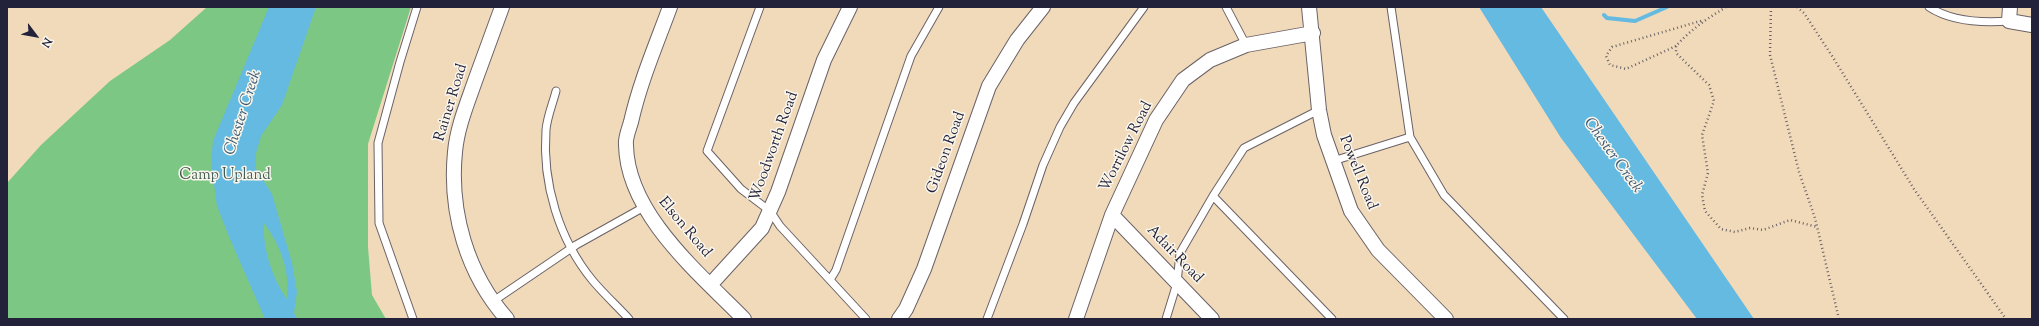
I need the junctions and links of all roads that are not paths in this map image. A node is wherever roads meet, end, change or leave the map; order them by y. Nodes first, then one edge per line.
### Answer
1 (417, 7) edge
2 (502, 7) edge
3 (670, 7) edge
4 (760, 7) edge
5 (850, 7) edge
6 (939, 7) edge
7 (1043, 7) edge
8 (1144, 7) edge
9 (1226, 7) edge
10 (1309, 7) edge
11 (1391, 7) edge
12 (1929, 7) edge
13 (2010, 7) edge
14 (2009, 21) junction
15 (2032, 24) edge
16 (1313, 33) junction
17 (1246, 45) junction
18 (556, 91) dead end
19 (1319, 110) junction
20 (1410, 136) junction
21 (1333, 161) junction
22 (1213, 196) junction
23 (644, 208) junction
24 (770, 211) junction
25 (1112, 215) junction
26 (571, 248) junction
27 (830, 280) junction
28 (1177, 283) junction
29 (710, 285) junction
30 (492, 302) junction
31 (413, 319) edge
32 (507, 319) edge
33 (629, 319) edge
34 (744, 319) edge
35 (866, 319) edge
36 (899, 319) edge
37 (987, 319) edge
38 (1076, 319) edge
39 (1166, 319) edge
40 (1212, 319) edge
41 (1332, 319) edge
42 (1446, 319) edge
43 (1564, 319) edge

1 - 31 lane
2 - 30 street, Rainer Road
3 - 23 street, Elson Road
4 - 24 lane
5 - 24 street, Woodworth Road
6 - 27 lane
7 - 36 street, Gideon Road
8 - 37 lane
9 - 17 lane
10 - 16 street, Powell Road
11 - 20 lane
12 - 14 lane
13 - 14 street
14 - 15 street
16 - 17 street, Worrilow Road
16 - 19 street, Powell Road
17 - 25 street, Worrilow Road
18 - 26 lane
19 - 21 street, Powell Road
19 - 22 lane
20 - 21 lane
20 - 43 lane
21 - 42 street, Powell Road
22 - 28 lane
22 - 41 lane
23 - 26 lane
23 - 29 street, Elson Road
24 - 27 lane
24 - 29 street, Woodworth Road
25 - 28 street, Adair Road
25 - 38 street, Worrilow Road
26 - 30 lane
26 - 33 lane
27 - 35 lane
28 - 39 lane
28 - 40 street, Adair Road
29 - 34 street, Elson Road
30 - 32 street, Rainer Road

